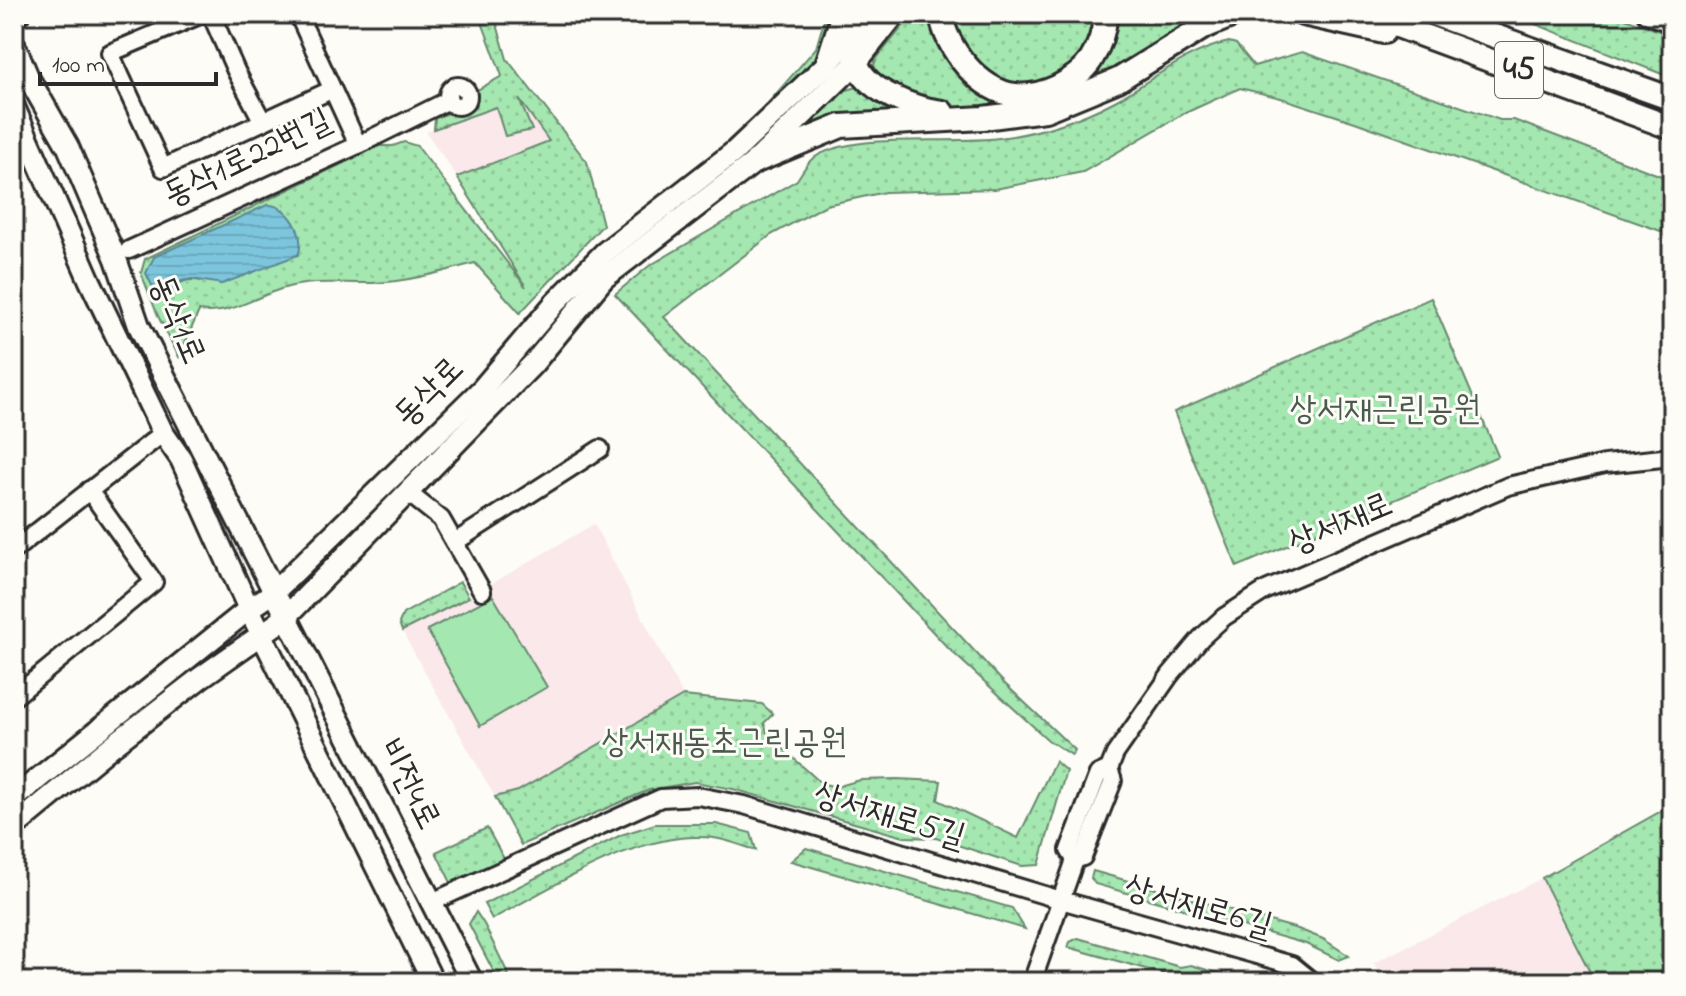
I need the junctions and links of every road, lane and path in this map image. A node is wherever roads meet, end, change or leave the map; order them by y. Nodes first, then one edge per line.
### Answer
1 (21, 14) edge
2 (202, 14) edge
3 (211, 14) edge
4 (298, 14) edge
5 (843, 14) edge
6 (873, 14) edge
7 (895, 14) edge
8 (941, 14) edge
9 (1106, 14) edge
10 (1236, 14) edge
11 (1303, 14) edge
12 (1365, 14) edge
13 (1433, 14) edge
14 (1646, 14) edge
15 (14, 18) edge
16 (1672, 24) edge
17 (1422, 34) junction
18 (855, 35) junction
19 (14, 44) edge
20 (856, 63) junction
21 (827, 64) junction
22 (331, 90) junction
23 (1672, 99) edge
24 (449, 100) dead end
25 (14, 107) edge
26 (983, 118) junction
27 (263, 122) junction
28 (1672, 128) edge
29 (358, 145) junction
30 (756, 161) junction
31 (129, 250) dead end
32 (163, 433) junction
33 (600, 449) dead end
34 (1672, 457) edge
35 (89, 490) junction
36 (407, 492) junction
37 (455, 542) junction
38 (14, 550) edge
39 (482, 591) dead end
40 (273, 593) junction
41 (249, 609) junction
42 (285, 618) junction
43 (262, 635) junction
44 (14, 697) edge
45 (14, 798) edge
46 (14, 827) edge
47 (1061, 900) junction
48 (432, 902) junction
49 (433, 982) edge
50 (472, 982) edge
51 (1032, 982) edge
52 (1313, 982) edge

1 - 15 street
2 - 27 street
3 - 27 street
4 - 22 street, 동삭1로22번길
5 - 21 highway
6 - 18 main road, 동삭로
7 - 20 main road, 동삭로
8 - 9 highway
10 - 26 highway
11 - 17 highway
12 - 17 highway, 45
13 - 23 highway, 45
14 - 16 street
17 - 28 highway, 45
18 - 20 highway
18 - 21 main road, 동삭로
19 - 40 main road, 동삭1로
20 - 26 highway
20 - 30 main road, 동삭로
21 - 40 main road, 동삭로
22 - 27 street
22 - 29 street, 동삭1로22번길
24 - 29 street
25 - 32 main road, 동삭1로
26 - 30 highway
29 - 31 street, 동삭1로22번길
30 - 36 main road, 동삭로
32 - 35 street
32 - 41 main road, 동삭1로
33 - 37 street
34 - 47 street, 상서재로
35 - 38 street
35 - 44 street
36 - 37 street
36 - 42 main road, 동삭로
37 - 39 street
40 - 41 main road, 동삭로
40 - 42 main road, 동삭1로
41 - 43 main road, 동삭1로
41 - 45 main road, 동삭로
42 - 43 main road, 동삭로
42 - 48 main road, 비전4로
43 - 46 main road, 동삭로
43 - 49 main road, 비전4로
47 - 48 street, 상서재로5길
47 - 51 street, 상서재로
47 - 52 street, 상서재로6길
48 - 50 main road, 비전4로

